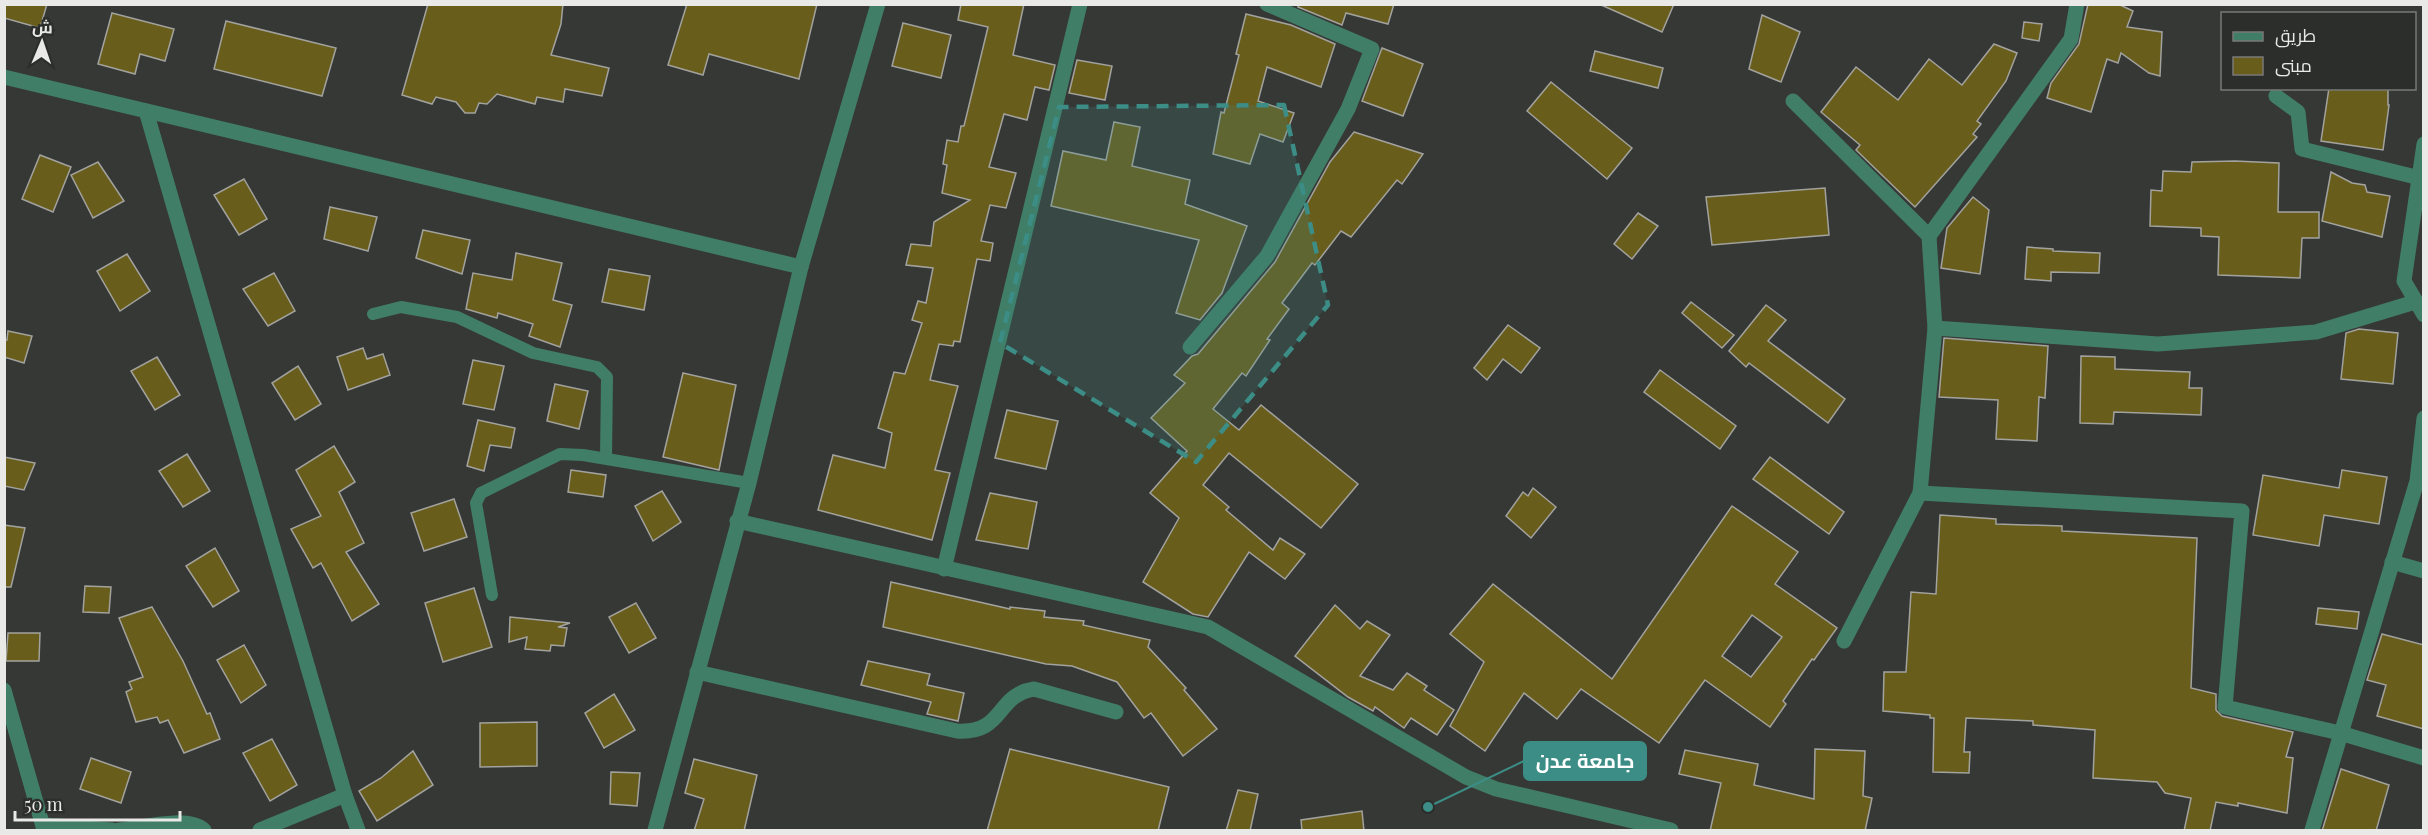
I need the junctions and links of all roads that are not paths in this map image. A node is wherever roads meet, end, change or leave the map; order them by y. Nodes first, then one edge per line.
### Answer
1 (878, 4) edge
2 (1080, 4) edge
3 (1267, 4) edge
4 (2077, 4) edge
5 (4, 76) edge
6 (2276, 96) dead end
7 (1793, 100) dead end
8 (146, 111) junction
9 (2424, 144) edge
10 (2421, 178) edge
11 (1929, 236) junction
12 (801, 267) junction
13 (2415, 302) junction
14 (373, 314) dead end
15 (2424, 315) edge
16 (1935, 328) junction
17 (1190, 347) dead end
18 (2424, 418) edge
19 (606, 458) junction
20 (2420, 482) edge
21 (749, 483) junction
22 (1920, 493) junction
23 (737, 521) junction
24 (2392, 562) junction
25 (944, 569) junction
26 (2424, 571) edge
27 (492, 595) dead end
28 (1844, 641) dead end
29 (697, 672) junction
30 (4, 690) edge
31 (1116, 712) dead end
32 (2340, 733) junction
33 (2424, 758) edge
34 (345, 795) junction
35 (44, 828) edge
36 (112, 831) edge
37 (119, 831) edge
38 (204, 831) edge
39 (260, 831) edge
40 (358, 831) edge
41 (655, 831) edge
42 (1671, 831) edge
43 (2312, 831) edge

1 - 12 street
2 - 25 street
3 - 17 street
4 - 11 street
5 - 8 street
6 - 10 street
7 - 11 street
8 - 12 street
8 - 34 street
9 - 10 street
10 - 13 street
11 - 16 street
12 - 21 street
13 - 15 street
13 - 16 street
14 - 19 lane
16 - 22 street
18 - 20 street
19 - 21 lane
19 - 27 lane
20 - 24 street
21 - 23 street
22 - 28 street
22 - 32 street
23 - 25 street
23 - 29 street
24 - 26 street
24 - 32 street
25 - 42 street
29 - 31 street
29 - 41 street
30 - 35 street
32 - 33 street
32 - 43 street
34 - 39 street
34 - 40 street
35 - 36 street
37 - 38 street

